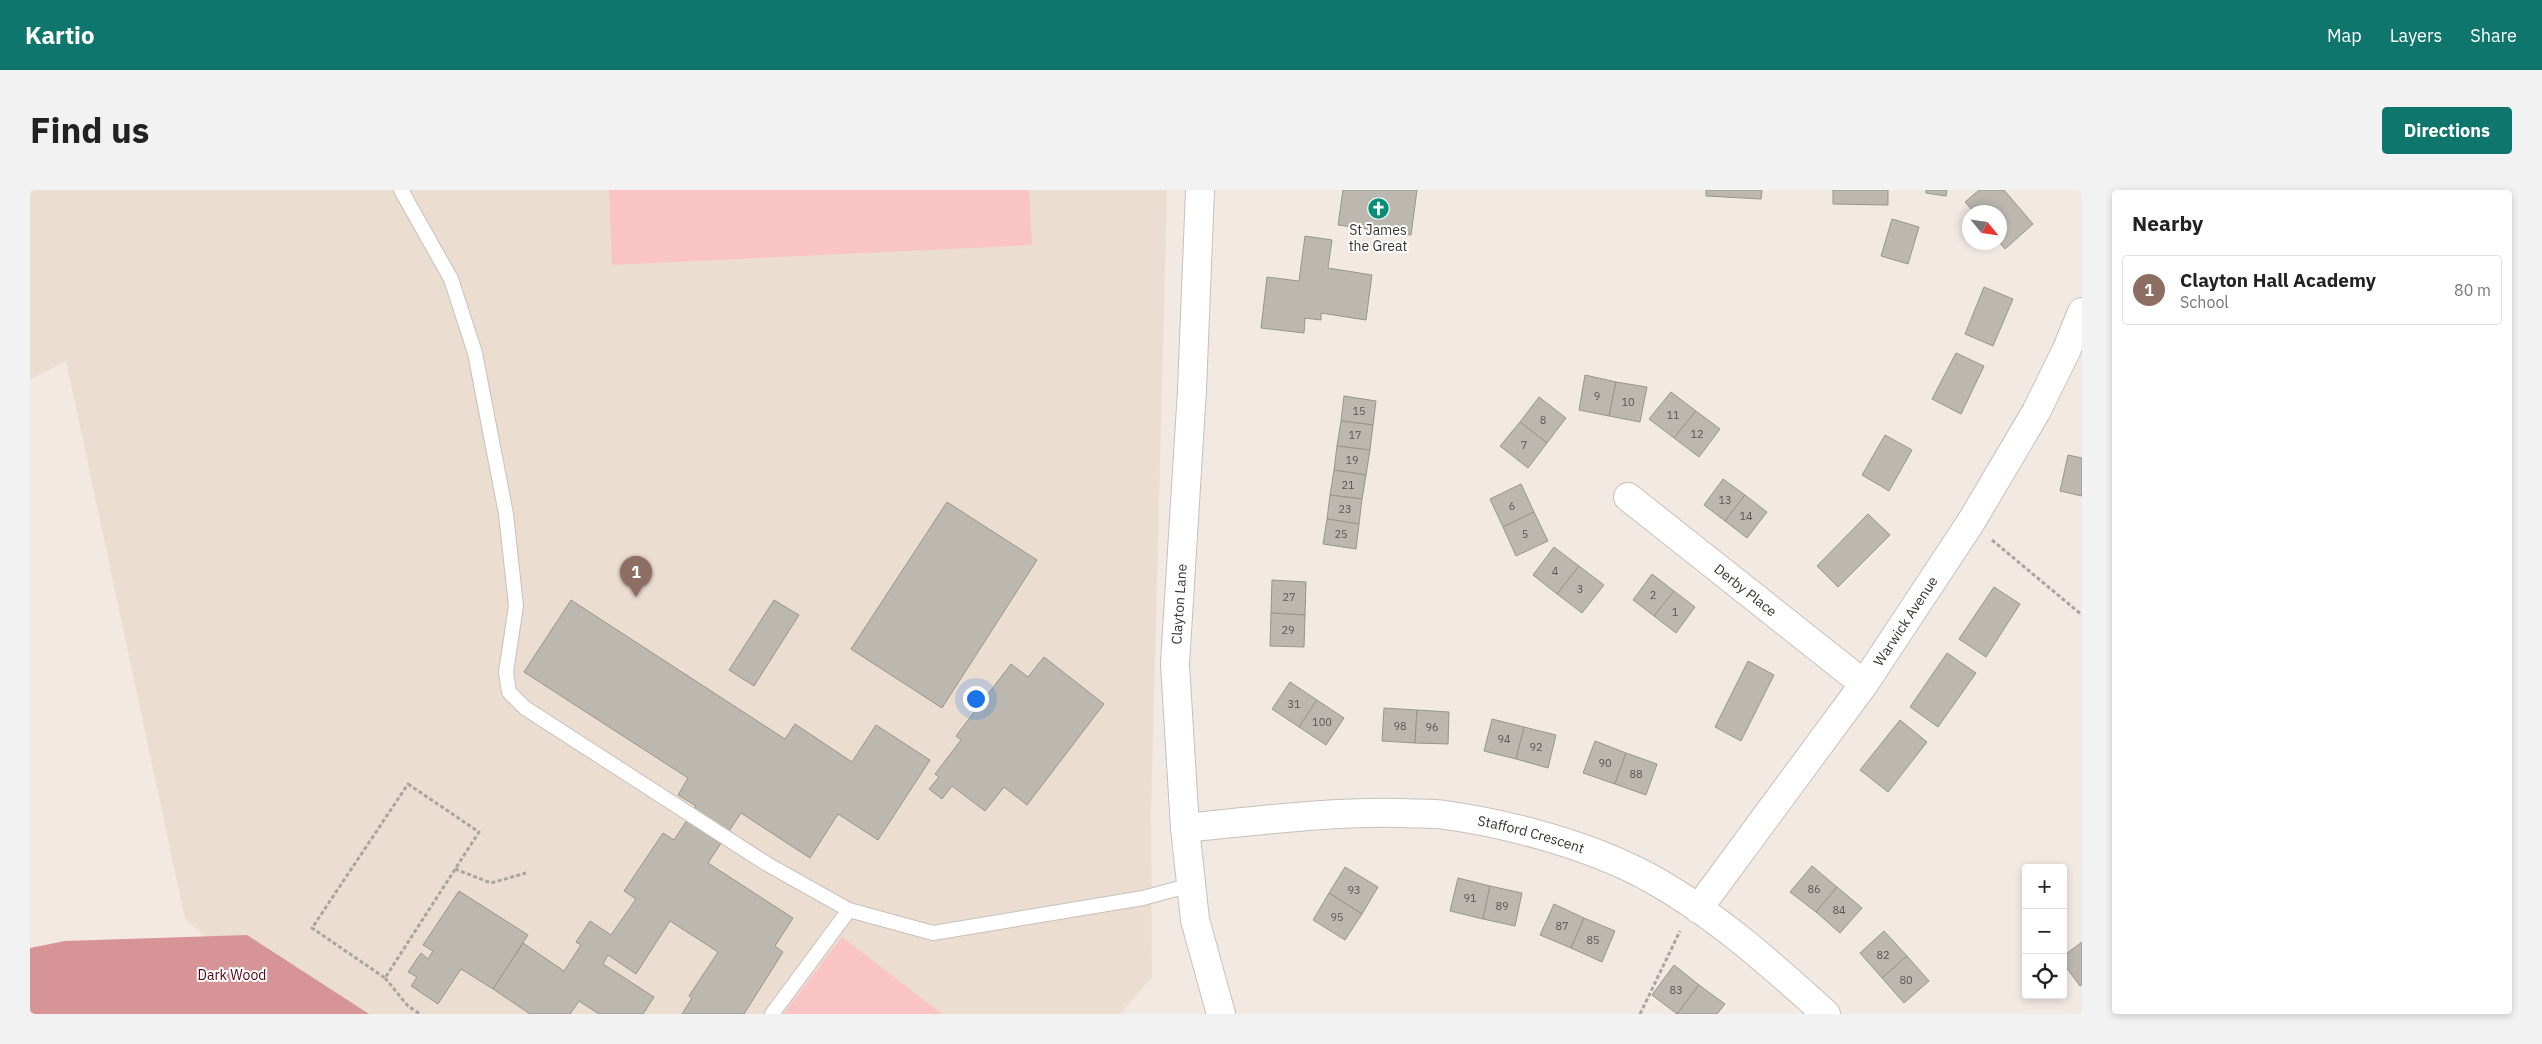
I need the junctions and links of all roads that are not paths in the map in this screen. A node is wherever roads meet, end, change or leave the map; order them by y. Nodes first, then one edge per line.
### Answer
1 (401, 190) edge
2 (1200, 190) edge
3 (2082, 312) edge
4 (2075, 350) edge
5 (1628, 497) dead end
6 (1864, 684) junction
7 (1185, 828) junction
8 (1191, 885) junction
9 (1698, 909) junction
10 (849, 910) junction
11 (1213, 1011) edge
12 (772, 1014) edge
13 (1826, 1014) edge

1 - 10 lane
2 - 7 street, Clayton Lane
3 - 4 street, Warwick Avenue
4 - 6 street, Warwick Avenue
5 - 6 street, Derby Place
6 - 9 street, Warwick Avenue
7 - 8 street, Clayton Lane
7 - 9 street, Stafford Crescent
8 - 10 lane
8 - 11 street, Clayton Lane
9 - 13 street, Stafford Crescent
10 - 12 lane

